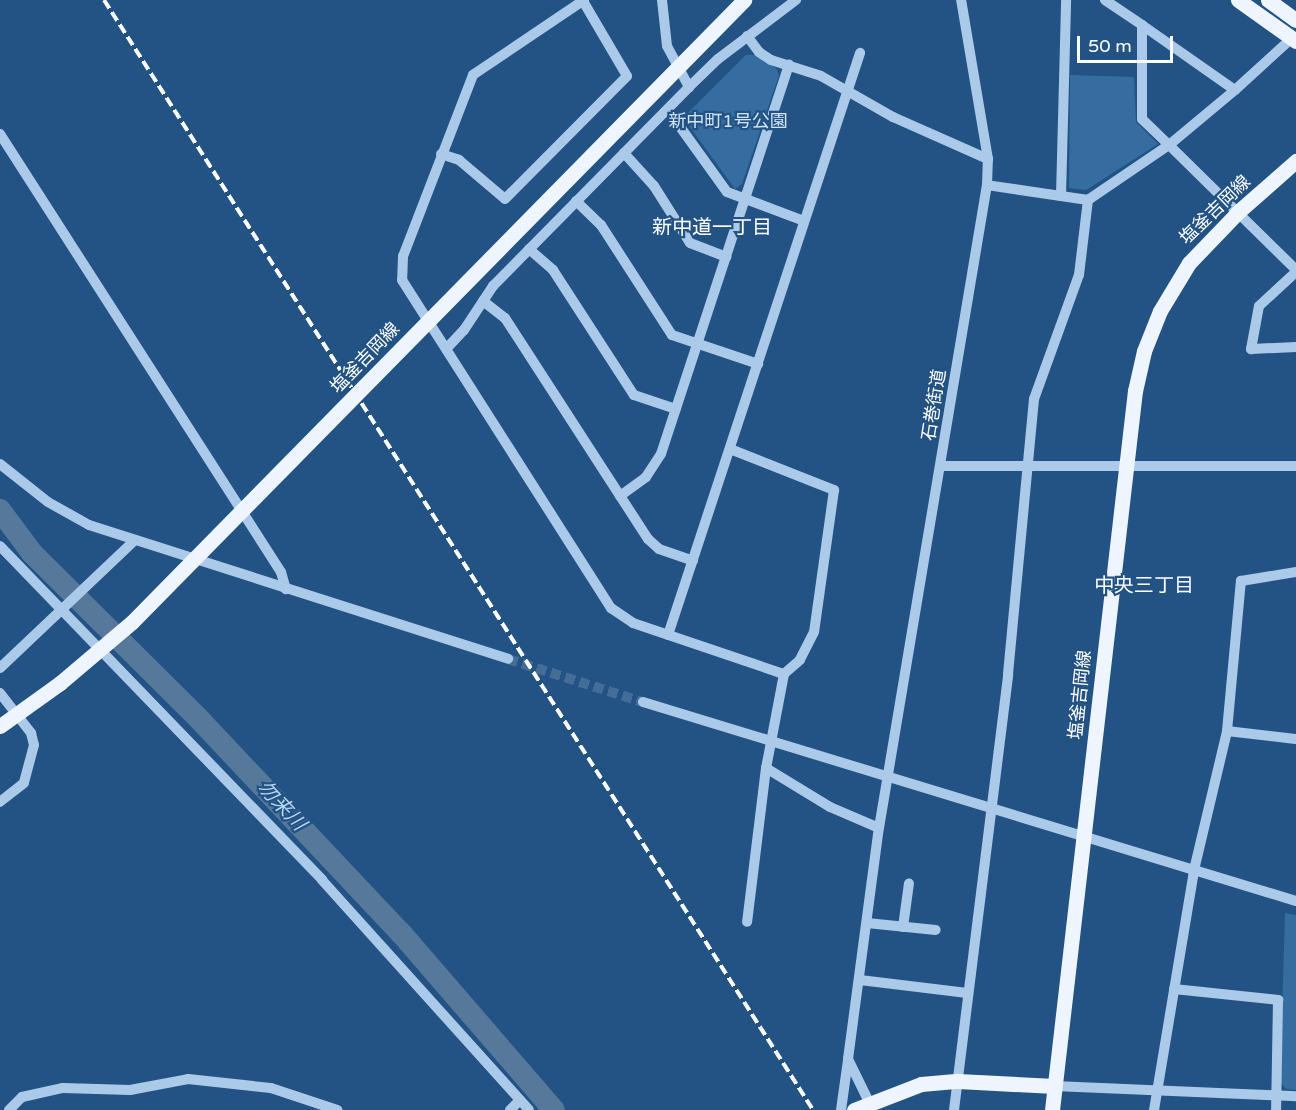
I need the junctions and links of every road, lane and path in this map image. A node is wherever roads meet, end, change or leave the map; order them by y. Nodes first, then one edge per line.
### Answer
1 (583, 0) edge
2 (662, 0) edge
3 (744, 0) edge
4 (796, 0) edge
5 (961, 0) edge
6 (1066, 0) edge
7 (1105, 0) edge
8 (1238, 0) edge
9 (1268, 0) edge
10 (1296, 20) edge
11 (1142, 25) junction
12 (747, 36) junction
13 (1294, 40) edge
14 (860, 53) dead end
15 (789, 65) junction
16 (689, 87) junction
17 (1235, 90) junction
18 (847, 92) junction
19 (668, 110) junction
20 (0, 134) edge
21 (1169, 146) junction
22 (624, 153) junction
23 (441, 154) junction
24 (988, 159) junction
25 (1296, 161) edge
26 (987, 185) junction
27 (1061, 195) junction
28 (745, 198) junction
29 (1088, 200) junction
30 (576, 201) junction
31 (1239, 211) junction
32 (804, 221) junction
33 (529, 249) junction
34 (726, 257) junction
35 (1296, 271) edge
36 (483, 301) junction
37 (697, 343) junction
38 (1296, 347) edge
39 (447, 348) junction
40 (758, 364) junction
41 (676, 409) junction
42 (730, 449) junction
43 (0, 464) edge
44 (941, 466) junction
45 (1296, 466) edge
46 (1028, 468) junction
47 (1126, 468) junction
48 (620, 495) junction
49 (133, 542) junction
50 (0, 546) edge
51 (693, 561) junction
52 (1296, 572) edge
53 (286, 589) junction
54 (62, 611) junction
55 (668, 635) junction
56 (508, 659) tunnel mouth
57 (0, 668) edge
58 (784, 674) junction
59 (0, 693) edge
60 (643, 702) tunnel mouth
61 (0, 726) edge
62 (1227, 731) junction
63 (1296, 739) edge
64 (772, 742) junction
65 (766, 768) junction
66 (888, 778) junction
67 (0, 802) edge
68 (989, 808) junction
69 (879, 828) junction
70 (1083, 837) junction
71 (1194, 870) junction
72 (909, 883) dead end
73 (1296, 901) edge
74 (747, 922) dead end
75 (867, 923) junction
76 (903, 927) junction
77 (936, 930) dead end
78 (860, 980) junction
79 (1174, 989) junction
80 (967, 993) junction
81 (848, 1059) junction
82 (958, 1081) junction
83 (1054, 1086) junction
84 (1156, 1090) junction
85 (1276, 1095) junction
86 (1296, 1096) edge
87 (520, 1100) junction
88 (869, 1102) junction
89 (9, 1110) edge
90 (337, 1110) edge
91 (510, 1110) edge
92 (529, 1110) edge
93 (841, 1110) edge
94 (854, 1110) edge
95 (954, 1110) edge
96 (1052, 1110) edge
97 (1154, 1110) edge
98 (1276, 1110) edge

1 - 23 street
1 - 23 street
2 - 16 street
3 - 61 main road, 塩釜吉岡線, bridge
4 - 12 street
5 - 24 street, 石巻街道
6 - 27 street
7 - 11 street
8 - 13 main road
9 - 10 main road
11 - 17 street
11 - 21 street
12 - 15 street
12 - 16 street
13 - 17 street
14 - 18 street
15 - 18 street
15 - 28 street
16 - 19 street
17 - 21 street
18 - 24 street
18 - 32 street
19 - 22 street
19 - 28 street
20 - 53 street
21 - 29 street
21 - 31 street
22 - 30 street
22 - 34 street
23 - 39 street
24 - 26 street, 石巻街道
25 - 31 main road, 塩釜吉岡線
26 - 27 street
26 - 44 street, 石巻街道
27 - 29 street
28 - 32 street
28 - 34 street
29 - 46 street
30 - 33 street
30 - 37 street
31 - 35 street
31 - 47 main road, 塩釜吉岡線
32 - 40 street
33 - 36 street
33 - 41 street
34 - 37 street
35 - 38 street
36 - 39 street
36 - 48 street
37 - 40 street
37 - 41 street
39 - 55 street
40 - 42 street
41 - 48 street
42 - 51 street
42 - 58 street
43 - 49 street
44 - 46 street, 石巻街道
44 - 66 street
45 - 47 street, 石巻街道
46 - 47 street, 石巻街道
46 - 68 street
47 - 70 main road, 塩釜吉岡線
48 - 51 street
49 - 53 street
49 - 54 street
50 - 54 street
51 - 55 street
52 - 62 street
53 - 56 street
54 - 57 street
54 - 87 street
55 - 58 street
58 - 64 street
59 - 67 street
60 - 64 street
62 - 63 street
62 - 71 street
64 - 65 street
64 - 66 street
65 - 69 street
65 - 74 street
66 - 68 street
66 - 69 street
68 - 70 street
68 - 80 street
69 - 75 street
70 - 71 street
70 - 83 main road, 塩釜吉岡線
71 - 73 street
71 - 79 street
72 - 76 street
75 - 76 street
75 - 78 street
76 - 77 street
78 - 80 street
78 - 81 street
79 - 84 street
79 - 85 street
80 - 82 street
81 - 88 street
81 - 93 street
82 - 83 main road
82 - 88 main road
82 - 95 street
83 - 84 street
83 - 96 main road, 塩釜吉岡線
84 - 85 street
84 - 97 street
85 - 86 street
85 - 98 street
87 - 91 street
87 - 92 street
88 - 94 main road
89 - 90 street

